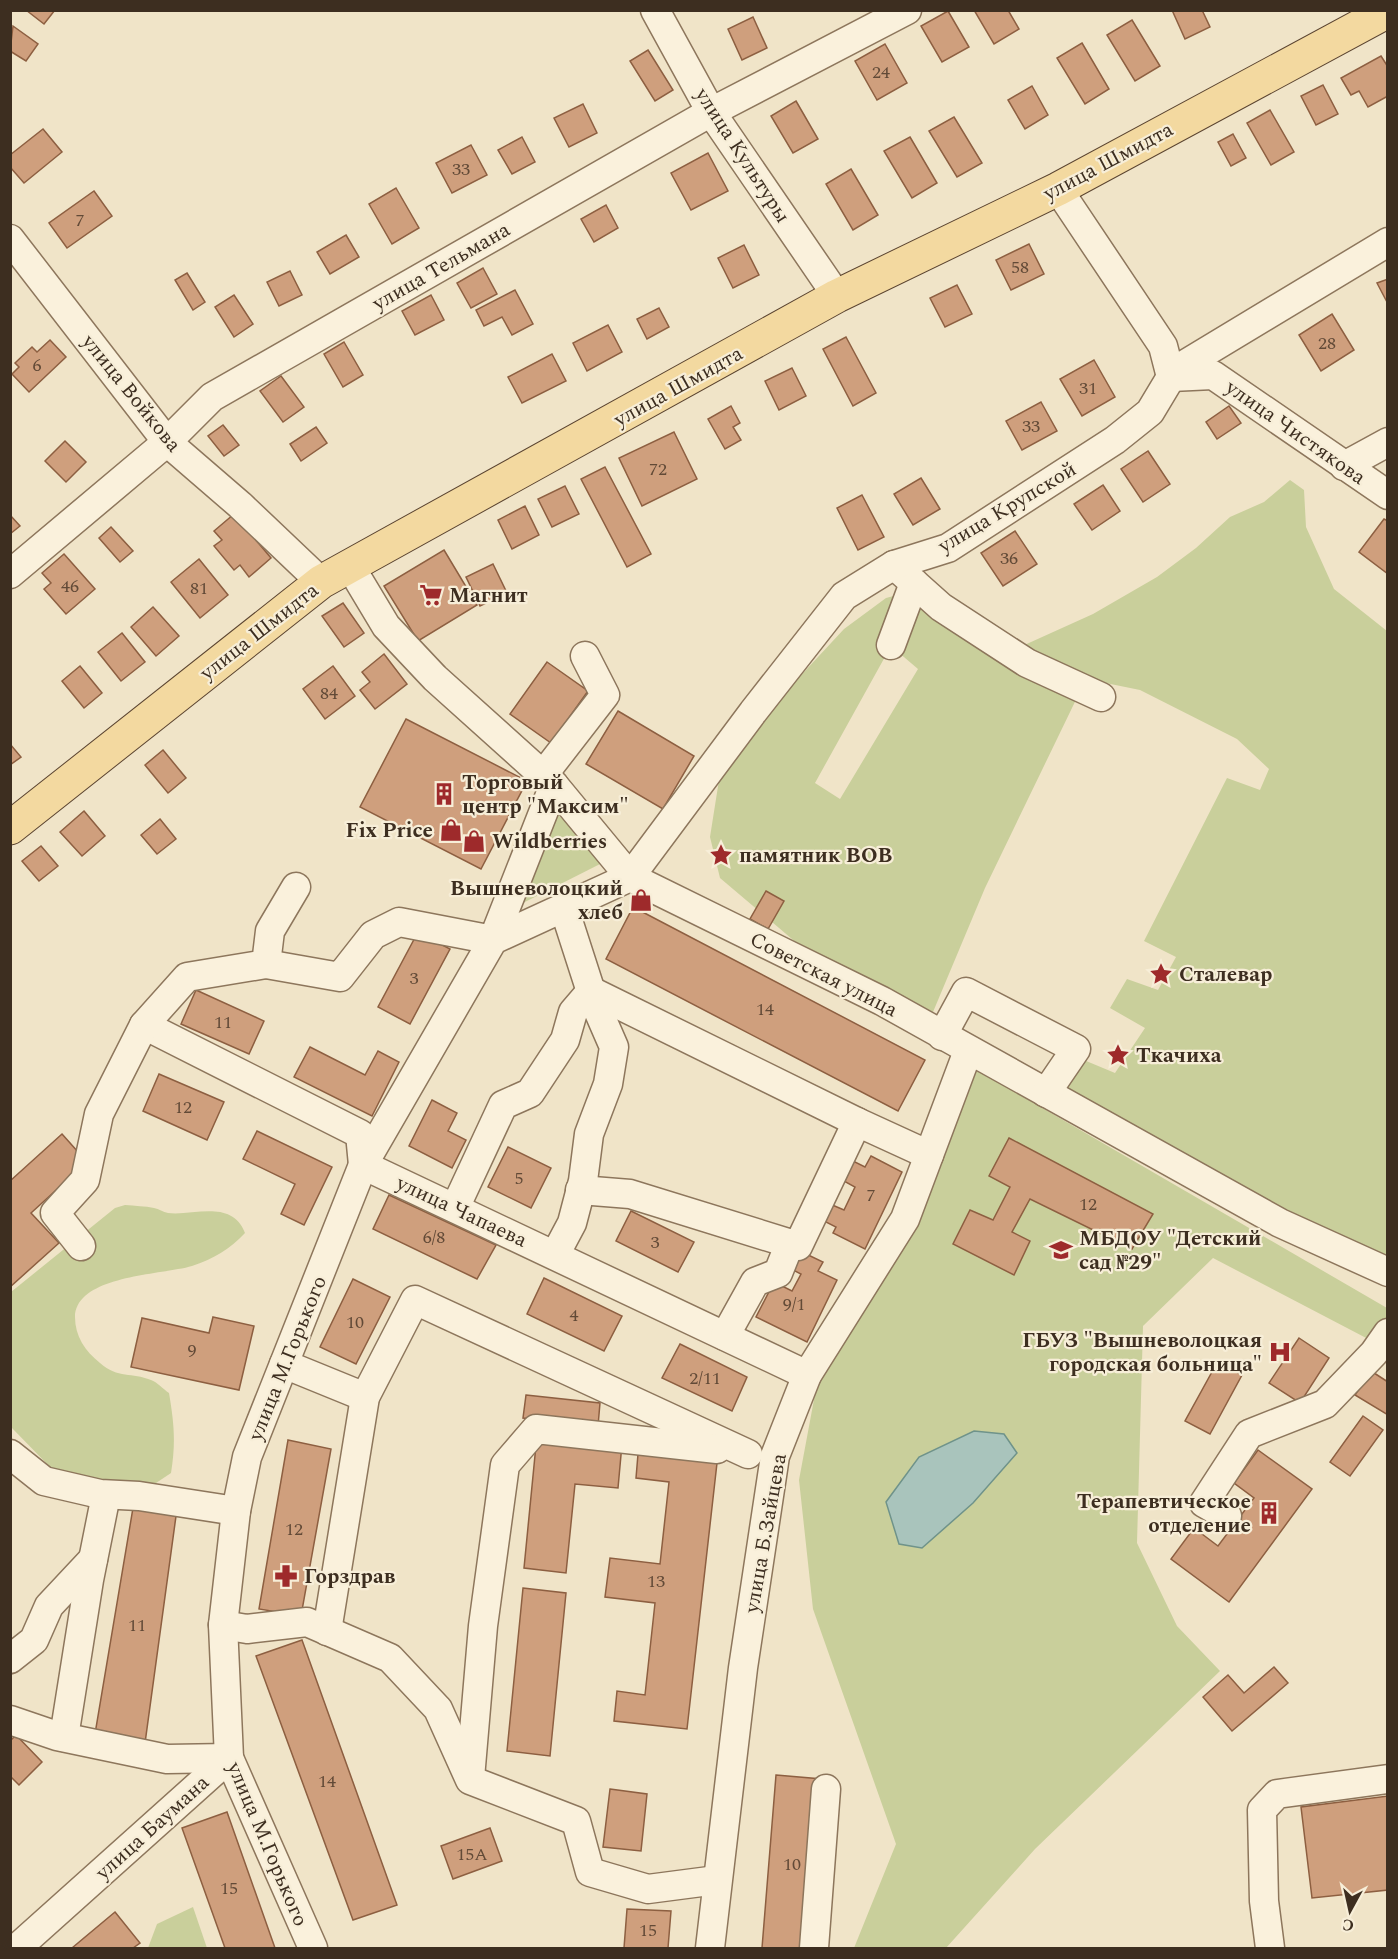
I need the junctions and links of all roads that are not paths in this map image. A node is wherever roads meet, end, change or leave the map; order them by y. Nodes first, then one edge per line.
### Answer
1 (655, 10) edge
2 (907, 10) edge
3 (1388, 11) edge
4 (711, 112) junction
5 (1058, 189) junction
6 (10, 239) edge
7 (1388, 242) edge
8 (837, 296) junction
9 (1171, 377) junction
10 (167, 442) junction
11 (1388, 442) edge
12 (1344, 466) junction
13 (1388, 495) edge
14 (350, 566) junction
15 (10, 574) edge
16 (904, 574) junction
17 (321, 582) junction
18 (891, 645) dead end
19 (585, 656) dead end
20 (1101, 697) dead end
21 (548, 780) junction
22 (10, 828) edge
23 (630, 877) junction
24 (296, 886) dead end
25 (564, 908) junction
26 (493, 940) junction
27 (266, 964) junction
28 (591, 991) junction
29 (144, 1025) junction
30 (942, 1036) junction
31 (968, 1051) junction
32 (1046, 1093) junction
33 (857, 1122) junction
34 (929, 1155) junction
35 (363, 1165) junction
36 (580, 1190) junction
37 (455, 1208) junction
38 (790, 1243) junction
39 (81, 1246) dead end
40 (555, 1256) junction
41 (1388, 1272) edge
42 (1388, 1333) edge
43 (725, 1336) junction
44 (284, 1364) junction
45 (807, 1374) junction
46 (365, 1397) junction
47 (10, 1454) edge
48 (762, 1455) junction
49 (106, 1495) junction
50 (236, 1511) junction
51 (1227, 1516) dead end
52 (93, 1559) junction
53 (223, 1625) junction
54 (327, 1631) junction
55 (10, 1659) edge
56 (11, 1721) edge
57 (64, 1737) junction
58 (229, 1758) junction
59 (1388, 1779) edge
60 (470, 1780) junction
61 (826, 1789) dead end
62 (717, 1880) junction
63 (16, 1948) edge
64 (313, 1948) edge
65 (710, 1948) edge
66 (814, 1948) edge
67 (1270, 1948) edge

1 - 4 street, улица Культуры
2 - 4 street, улица Тельмана
3 - 5 main road, улица Шмидта
4 - 8 street, улица Культуры
4 - 10 street, улица Тельмана
5 - 8 main road, улица Шмидта
5 - 9 street
6 - 10 street, улица Войкова
7 - 9 street, улица Крупской
8 - 14 main road, улица Шмидта
9 - 12 street, улица Чистякова
9 - 16 street, улица Крупской
10 - 15 street, улица Тельмана
10 - 17 street, улица Войкова
11 - 12 street
12 - 13 street, улица Чистякова
14 - 17 main road, улица Шмидта
14 - 21 street, Советская улица
16 - 18 street
16 - 20 street
16 - 23 street, улица Крупской
17 - 22 main road, улица Шмидта
19 - 21 street, улица М.Горького
21 - 23 street, Советская улица
21 - 26 street, улица М.Горького
23 - 25 street
23 - 30 street, Советская улица
24 - 27 street
25 - 26 street
25 - 28 street
26 - 27 street
26 - 35 street, улица М.Горького
27 - 29 street
28 - 33 street
28 - 36 street
28 - 37 street
29 - 35 street
29 - 39 street
30 - 31 street, Советская улица
30 - 32 street
31 - 32 street, Советская улица
31 - 34 street, улица Б.Зайцева
32 - 41 street, Советская улица
33 - 34 street
33 - 38 street
34 - 45 street, улица Б.Зайцева
35 - 37 street, улица Чапаева
35 - 44 street, улица М.Горького
36 - 38 street
36 - 40 street
37 - 40 street, улица Чапаева
38 - 43 street
40 - 43 street, улица Чапаева
42 - 51 street
43 - 45 street, улица Чапаева
44 - 46 street
44 - 50 street, улица М.Горького
45 - 48 street, улица Б.Зайцева
46 - 48 street
46 - 54 street
47 - 49 street
48 - 60 street
48 - 62 street, улица Б.Зайцева
49 - 50 street
49 - 52 street
50 - 53 street, улица М.Горького
52 - 55 street
52 - 57 street
53 - 54 street
53 - 58 street, улица М.Горького
54 - 60 street
56 - 57 street, улица Баумана
57 - 58 street, улица Баумана
58 - 63 street, улица Баумана
58 - 64 street, улица М.Горького
59 - 67 street
60 - 62 street
61 - 66 street
62 - 65 street, улица Б.Зайцева

